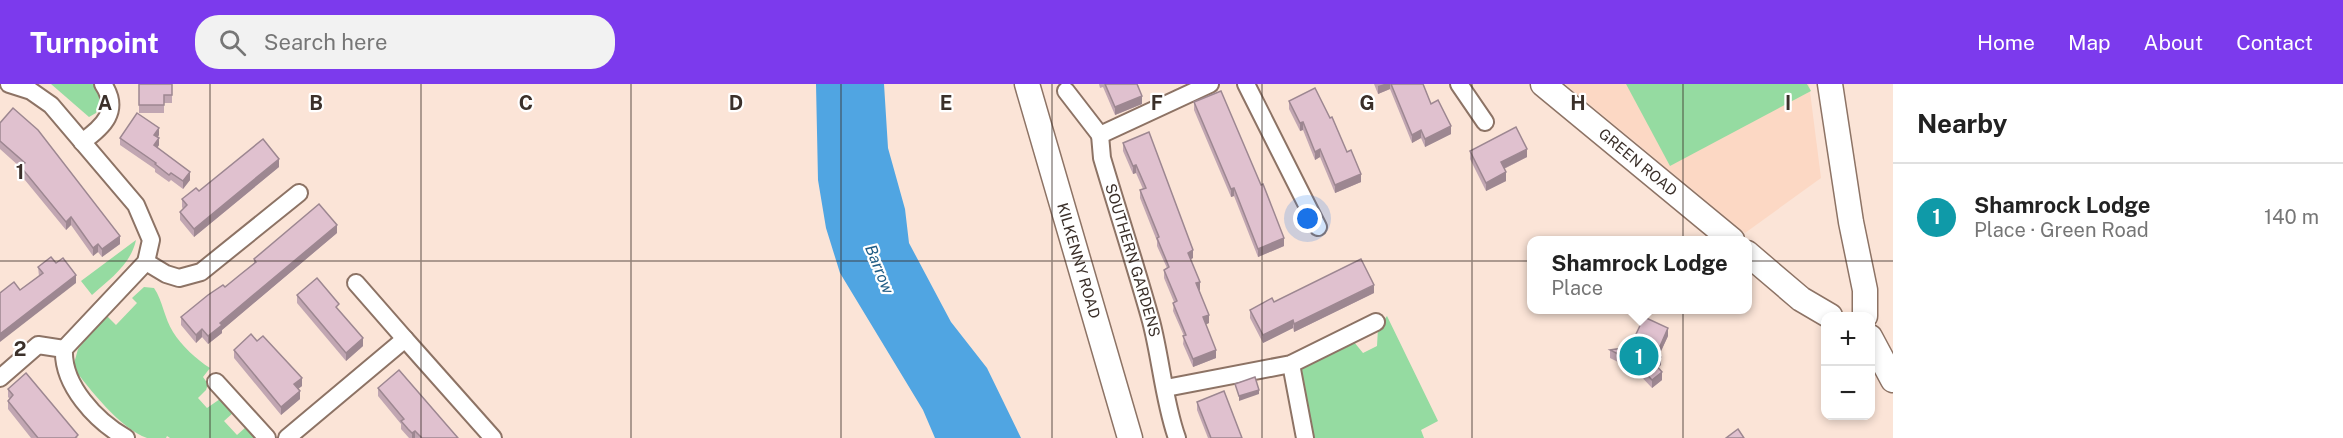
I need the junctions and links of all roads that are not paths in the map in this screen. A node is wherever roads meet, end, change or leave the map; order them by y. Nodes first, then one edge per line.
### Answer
1 (9, 84) edge
2 (103, 84) edge
3 (1027, 84) edge
4 (1210, 84) edge
5 (1246, 84) edge
6 (1459, 84) edge
7 (1543, 84) edge
8 (1830, 84) edge
9 (1066, 92) dead end
10 (1485, 122) dead end
11 (1100, 135) junction
12 (82, 142) junction
13 (298, 193) dead end
14 (1318, 227) dead end
15 (1727, 236) edge
16 (1752, 257) edge
17 (146, 262) junction
18 (356, 283) dead end
19 (1823, 312) edge
20 (1865, 312) edge
21 (1376, 322) dead end
22 (405, 339) junction
23 (1875, 346) edge
24 (64, 349) junction
25 (1291, 364) junction
26 (0, 378) edge
27 (1893, 380) edge
28 (216, 382) dead end
29 (1166, 388) junction
30 (116, 436) edge
31 (267, 438) edge
32 (287, 438) edge
33 (493, 438) edge
34 (1130, 438) edge
35 (1178, 438) edge
36 (1305, 438) edge

1 - 12 street
2 - 12 street
3 - 34 street, KILKENNY ROAD
4 - 11 street
5 - 14 street
6 - 10 street
7 - 15 street, GREEN ROAD
8 - 20 street
9 - 11 street
11 - 29 street, SOUTHERN GARDENS
12 - 17 street
13 - 17 street
16 - 19 street
17 - 24 street
18 - 22 street
21 - 25 street
22 - 32 street
22 - 33 street
23 - 27 street
24 - 26 street
24 - 30 street
25 - 29 street
25 - 36 street
28 - 31 street
29 - 35 street, SOUTHERN GARDENS

